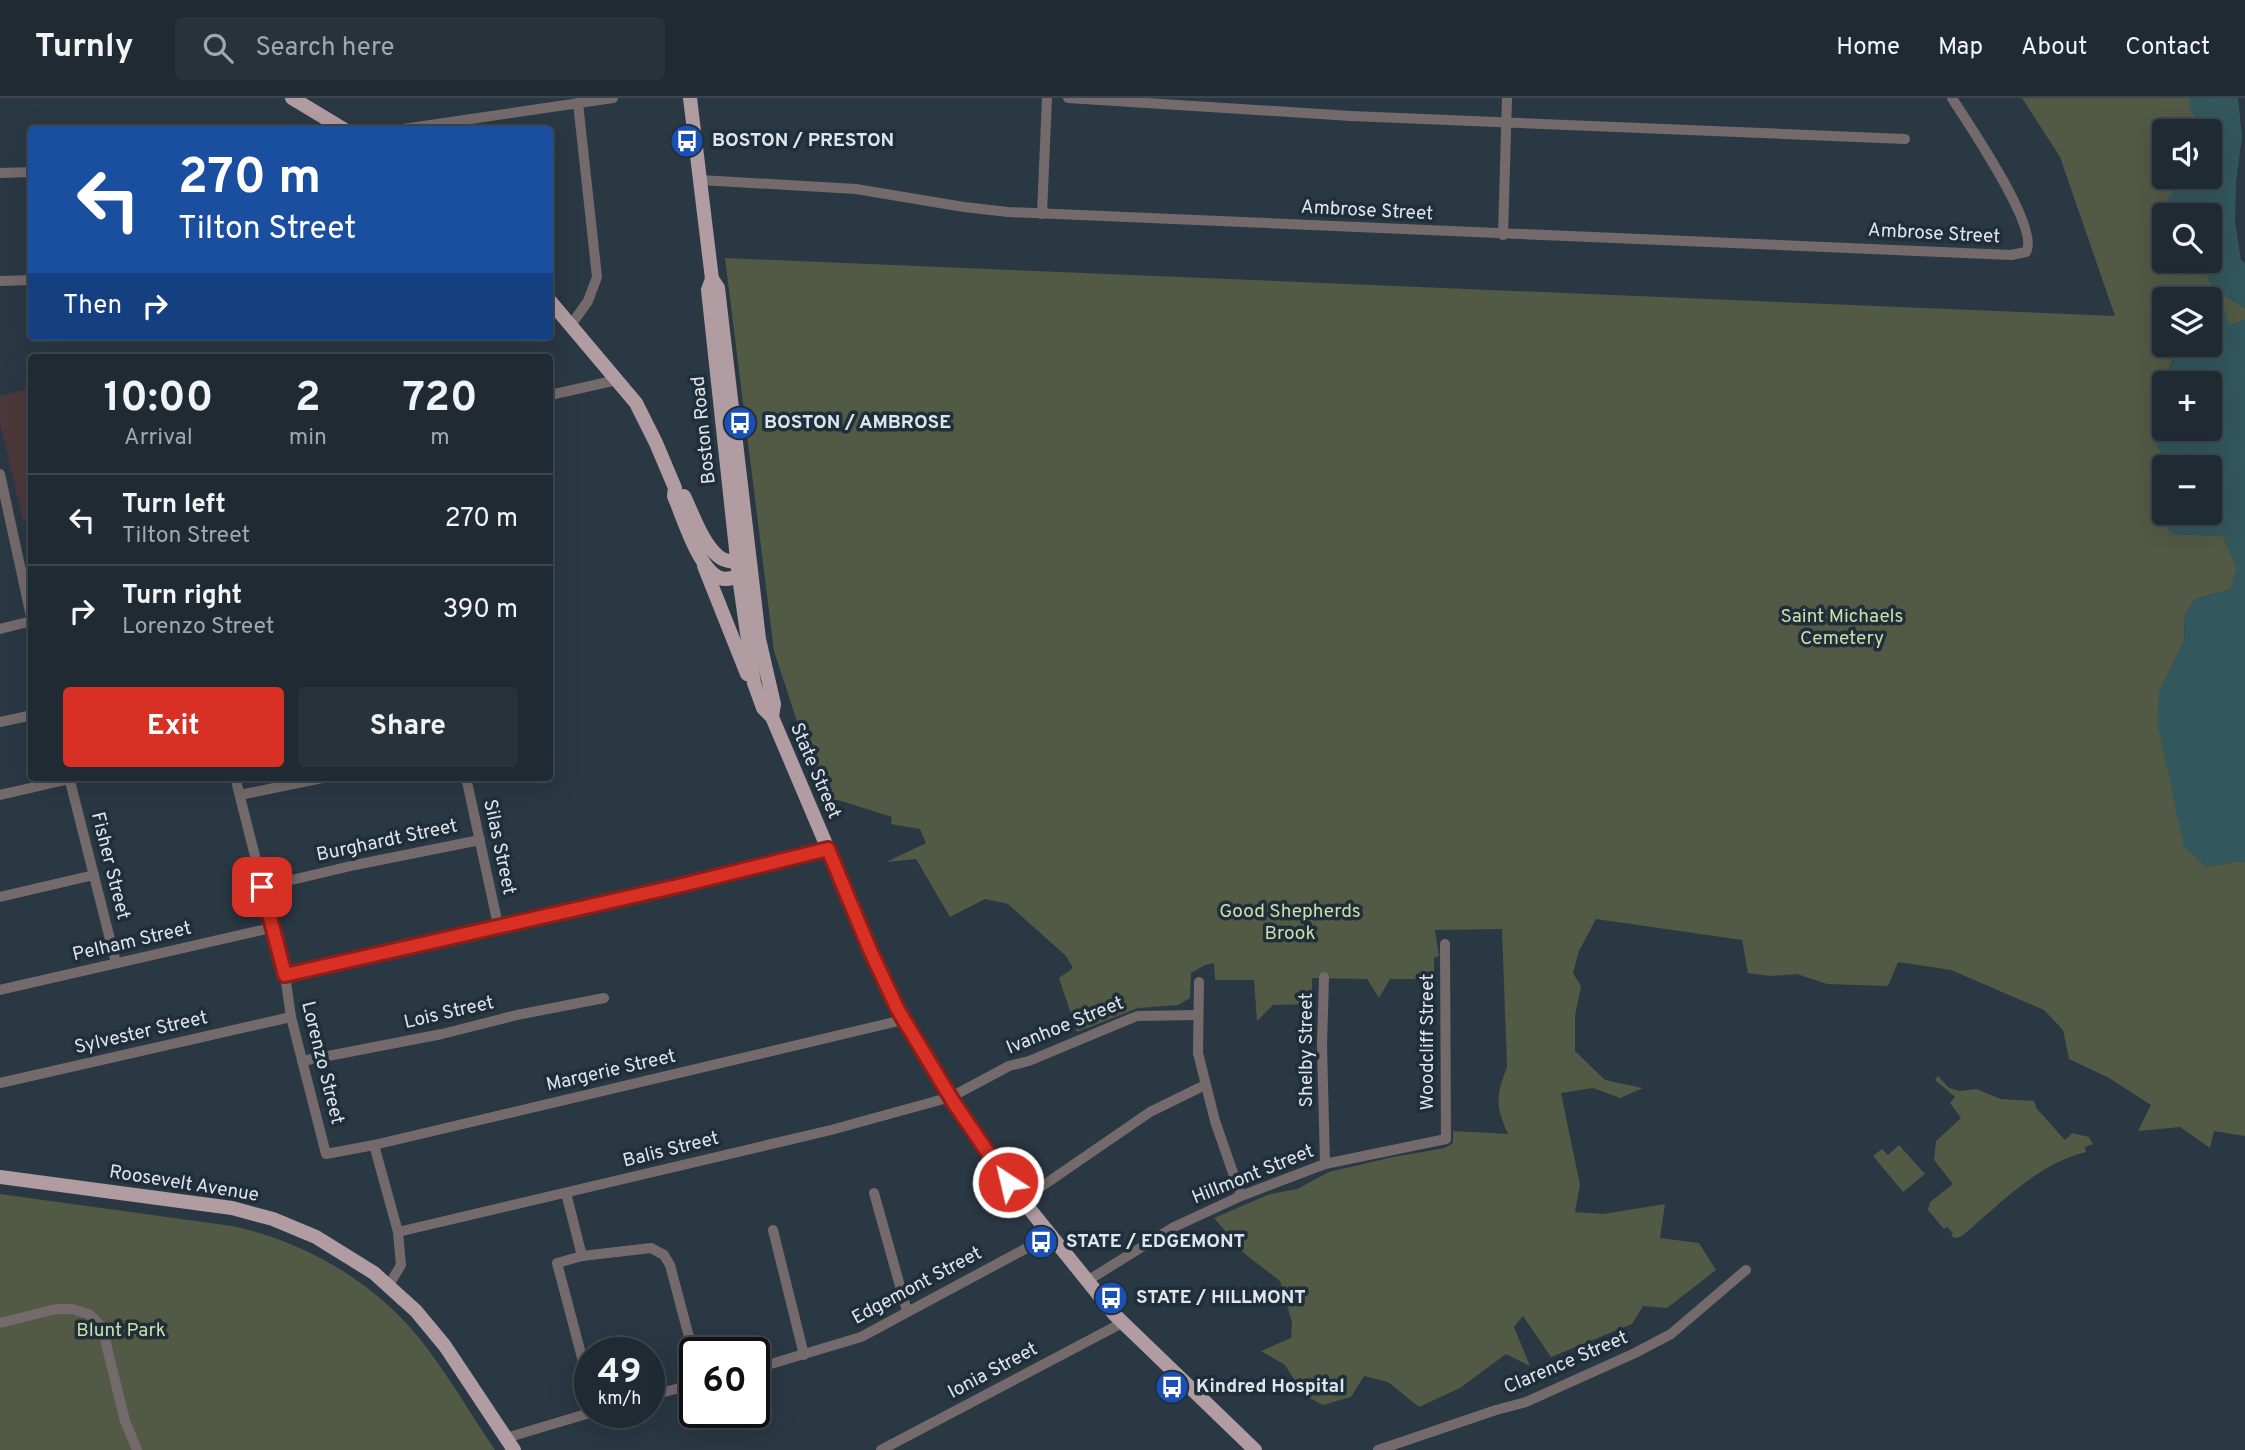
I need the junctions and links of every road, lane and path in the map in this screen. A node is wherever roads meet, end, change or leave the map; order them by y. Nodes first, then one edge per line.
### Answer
1 (292, 98) edge
2 (613, 98) edge
3 (690, 98) edge
4 (1047, 98) edge
5 (1068, 98) edge
6 (1507, 98) edge
7 (1952, 98) edge
8 (578, 103) junction
9 (1505, 122) junction
10 (338, 126) edge
11 (423, 126) edge
12 (1905, 139) dead end
13 (28, 172) edge
14 (0, 173) edge
15 (700, 180) junction
16 (1042, 214) junction
17 (1503, 235) junction
18 (28, 280) edge
19 (0, 281) edge
20 (553, 305) edge
21 (571, 326) junction
22 (617, 380) junction
23 (553, 394) edge
24 (0, 474) edge
25 (675, 488) junction
26 (6, 522) edge
27 (701, 558) junction
28 (26, 566) edge
29 (745, 568) junction
30 (28, 584) edge
31 (28, 622) edge
32 (0, 629) edge
33 (754, 683) junction
34 (28, 716) edge
35 (772, 717) junction
36 (0, 722) edge
37 (58, 781) edge
38 (71, 781) edge
39 (236, 781) edge
40 (308, 781) edge
41 (467, 781) edge
42 (0, 795) edge
43 (240, 795) junction
44 (480, 839) junction
45 (828, 849) junction
46 (94, 875) junction
47 (262, 887) junction
48 (0, 897) edge
49 (498, 925) junction
50 (271, 929) junction
51 (1445, 944) dead end
52 (116, 963) junction
53 (285, 975) junction
54 (1324, 977) dead end
55 (1199, 982) dead end
56 (0, 990) edge
57 (604, 998) dead end
58 (1198, 1014) junction
59 (290, 1017) junction
60 (903, 1020) junction
61 (302, 1061) junction
62 (0, 1083) edge
63 (1205, 1085) junction
64 (951, 1097) junction
65 (1447, 1139) joint
66 (374, 1145) junction
67 (326, 1154) joint
68 (1325, 1164) junction
69 (0, 1177) edge
70 (566, 1193) junction
71 (874, 1193) dead end
72 (1241, 1196) junction
73 (1022, 1200) junction
74 (773, 1230) dead end
75 (398, 1232) junction
76 (1051, 1235) junction
77 (582, 1256) junction
78 (1746, 1270) dead end
79 (1087, 1281) junction
80 (389, 1285) junction
81 (907, 1311) junction
82 (0, 1323) edge
83 (1122, 1323) junction
84 (576, 1337) edge
85 (689, 1337) edge
86 (804, 1355) junction
87 (770, 1365) edge
88 (574, 1419) edge
89 (510, 1444) edge
90 (136, 1450) edge
91 (881, 1450) edge
92 (1255, 1450) edge
93 (1378, 1450) edge

1 - 10 main road
2 - 8 street
3 - 15 main road, Boston Road
4 - 16 street
5 - 9 street
6 - 9 street
7 - 17 street, Ambrose Street
8 - 11 street
8 - 21 street
9 - 12 street
9 - 17 street
13 - 14 street
15 - 16 street, Ambrose Street
15 - 29 main road, Boston Road
16 - 17 street, Ambrose Street
18 - 19 street
20 - 21 main road
21 - 22 main road
22 - 23 street
22 - 25 main road
24 - 26 street
25 - 27 main road
25 - 29 main road
26 - 28 street
27 - 29 main road
27 - 33 main road
28 - 30 street
29 - 33 main road, State Street
29 - 35 main road, State Street
31 - 32 street
33 - 35 main road, State Street
34 - 36 street
35 - 45 main road, State Street
37 - 42 street
38 - 46 street, Fisher Street
39 - 43 street, Lorenzo Street
40 - 43 street
41 - 44 street, Silas Street
43 - 47 street, Lorenzo Street
44 - 47 street, Burghardt Street
44 - 49 street, Silas Street
45 - 49 street
45 - 60 main road, State Street
46 - 48 street
46 - 52 street, Fisher Street
47 - 50 street, Lorenzo Street
49 - 53 street
50 - 52 street, Pelham Street
50 - 53 street, Lorenzo Street
51 - 65 street, Woodcliff Street
52 - 56 street, Pelham Street
53 - 59 street, Lorenzo Street
54 - 68 street, Shelby Street
55 - 58 street
57 - 61 street, Lois Street
58 - 63 street
58 - 64 street, Ivanhoe Street
59 - 61 street, Lorenzo Street
59 - 62 street, Sylvester Street
60 - 64 main road, State Street
60 - 66 street, Margerie Street
61 - 67 street, Lorenzo Street
63 - 72 street
63 - 73 street
64 - 70 street, Balis Street
64 - 73 main road, State Street
65 - 68 street, Hillmont Street
66 - 67 street, Margerie Street
66 - 75 street
68 - 72 street, Hillmont Street
69 - 80 main road, Roosevelt Avenue
70 - 75 street, Balis Street
70 - 77 street
71 - 81 street
72 - 79 street, Hillmont Street
73 - 76 main road, State Street
74 - 86 street
75 - 80 street
76 - 79 main road, State Street
76 - 81 street, Edgemont Street
77 - 84 street
77 - 85 street
78 - 93 street, Clarence Street
79 - 83 main road, State Street
80 - 89 main road, Roosevelt Avenue
81 - 86 street, Edgemont Street
82 - 90 street
83 - 91 street, Ionia Street
83 - 92 main road, State Street
86 - 87 street, Edgemont Street
88 - 89 street

